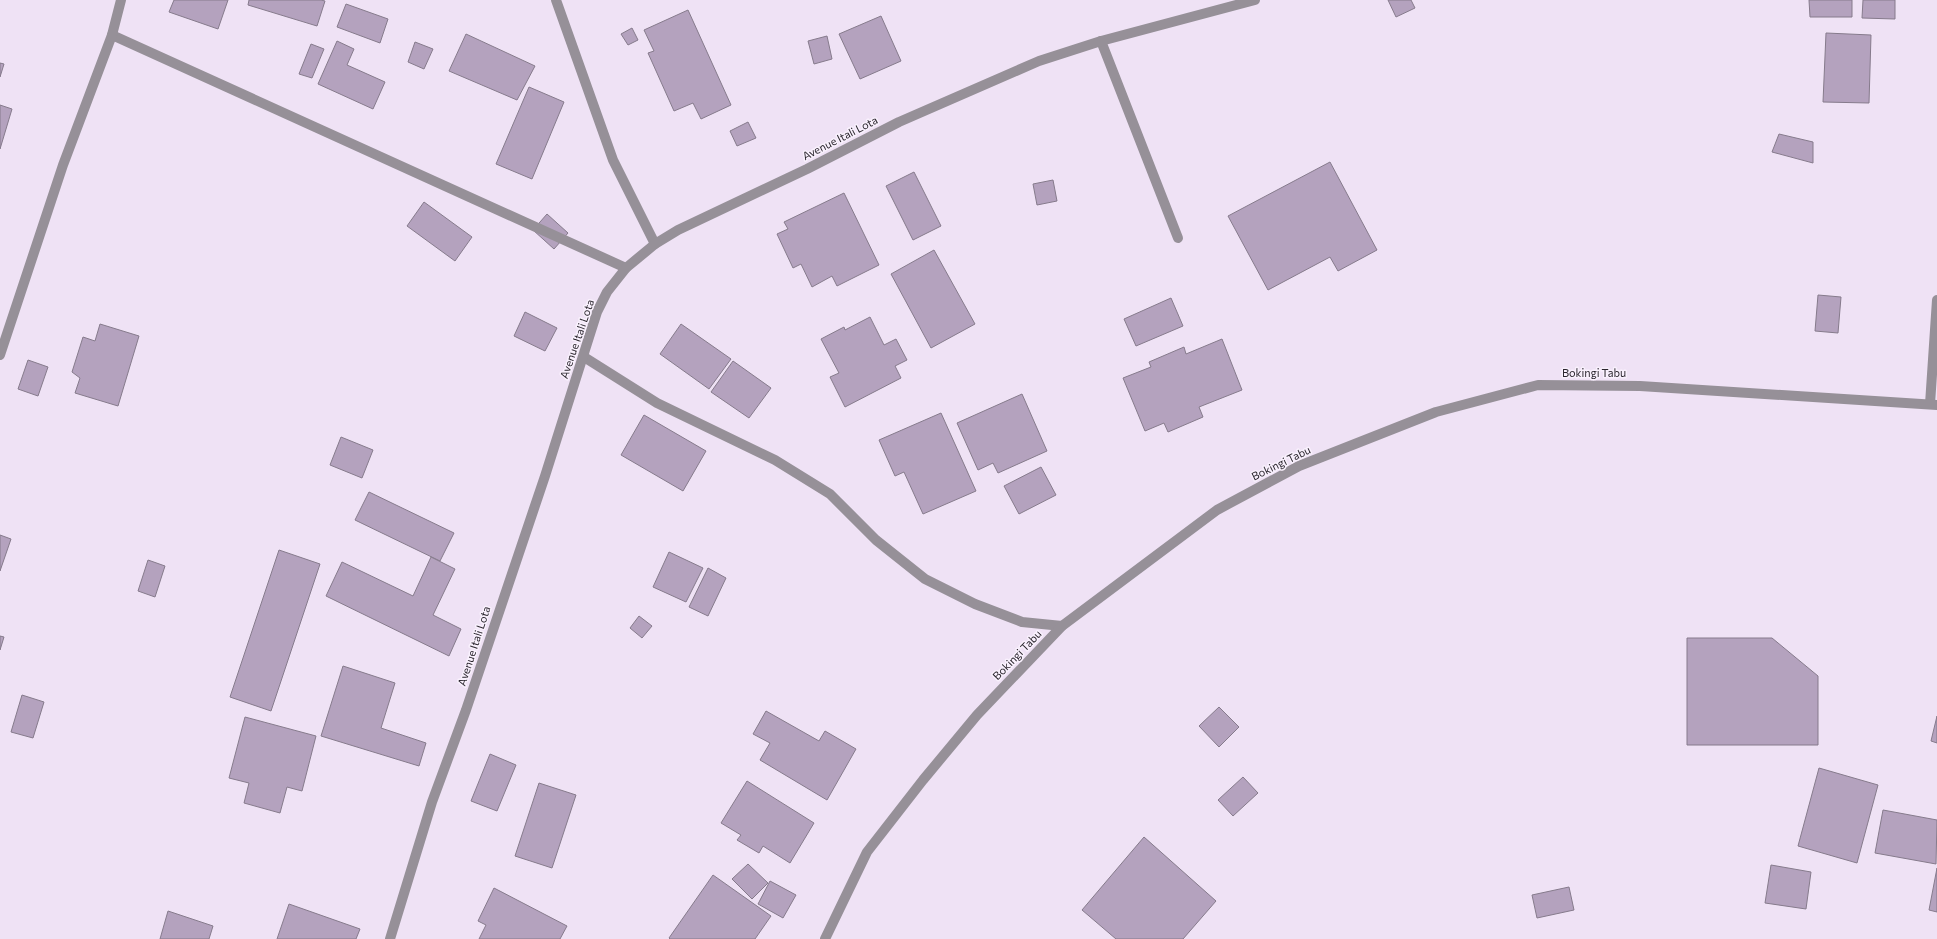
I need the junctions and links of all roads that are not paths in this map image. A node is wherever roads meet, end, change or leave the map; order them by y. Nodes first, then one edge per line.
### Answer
1 (121, 0) edge
2 (556, 0) edge
3 (1255, 0) edge
4 (112, 35) junction
5 (1101, 41) junction
6 (1178, 238) dead end
7 (655, 244) junction
8 (626, 268) junction
9 (1937, 300) edge
10 (0, 355) edge
11 (584, 357) junction
12 (1933, 405) edge
13 (1062, 626) junction
14 (390, 939) edge
15 (825, 939) edge

1 - 4 street
2 - 7 street
3 - 5 street, Avenue Itali Lota
4 - 8 street
4 - 10 street
5 - 6 street
5 - 7 street, Avenue Itali Lota
7 - 8 street, Avenue Itali Lota
8 - 11 street, Avenue Itali Lota
9 - 12 street
11 - 13 street
11 - 14 street, Avenue Itali Lota
12 - 13 street, Bokingi Tabu
13 - 15 street, Bokingi Tabu

